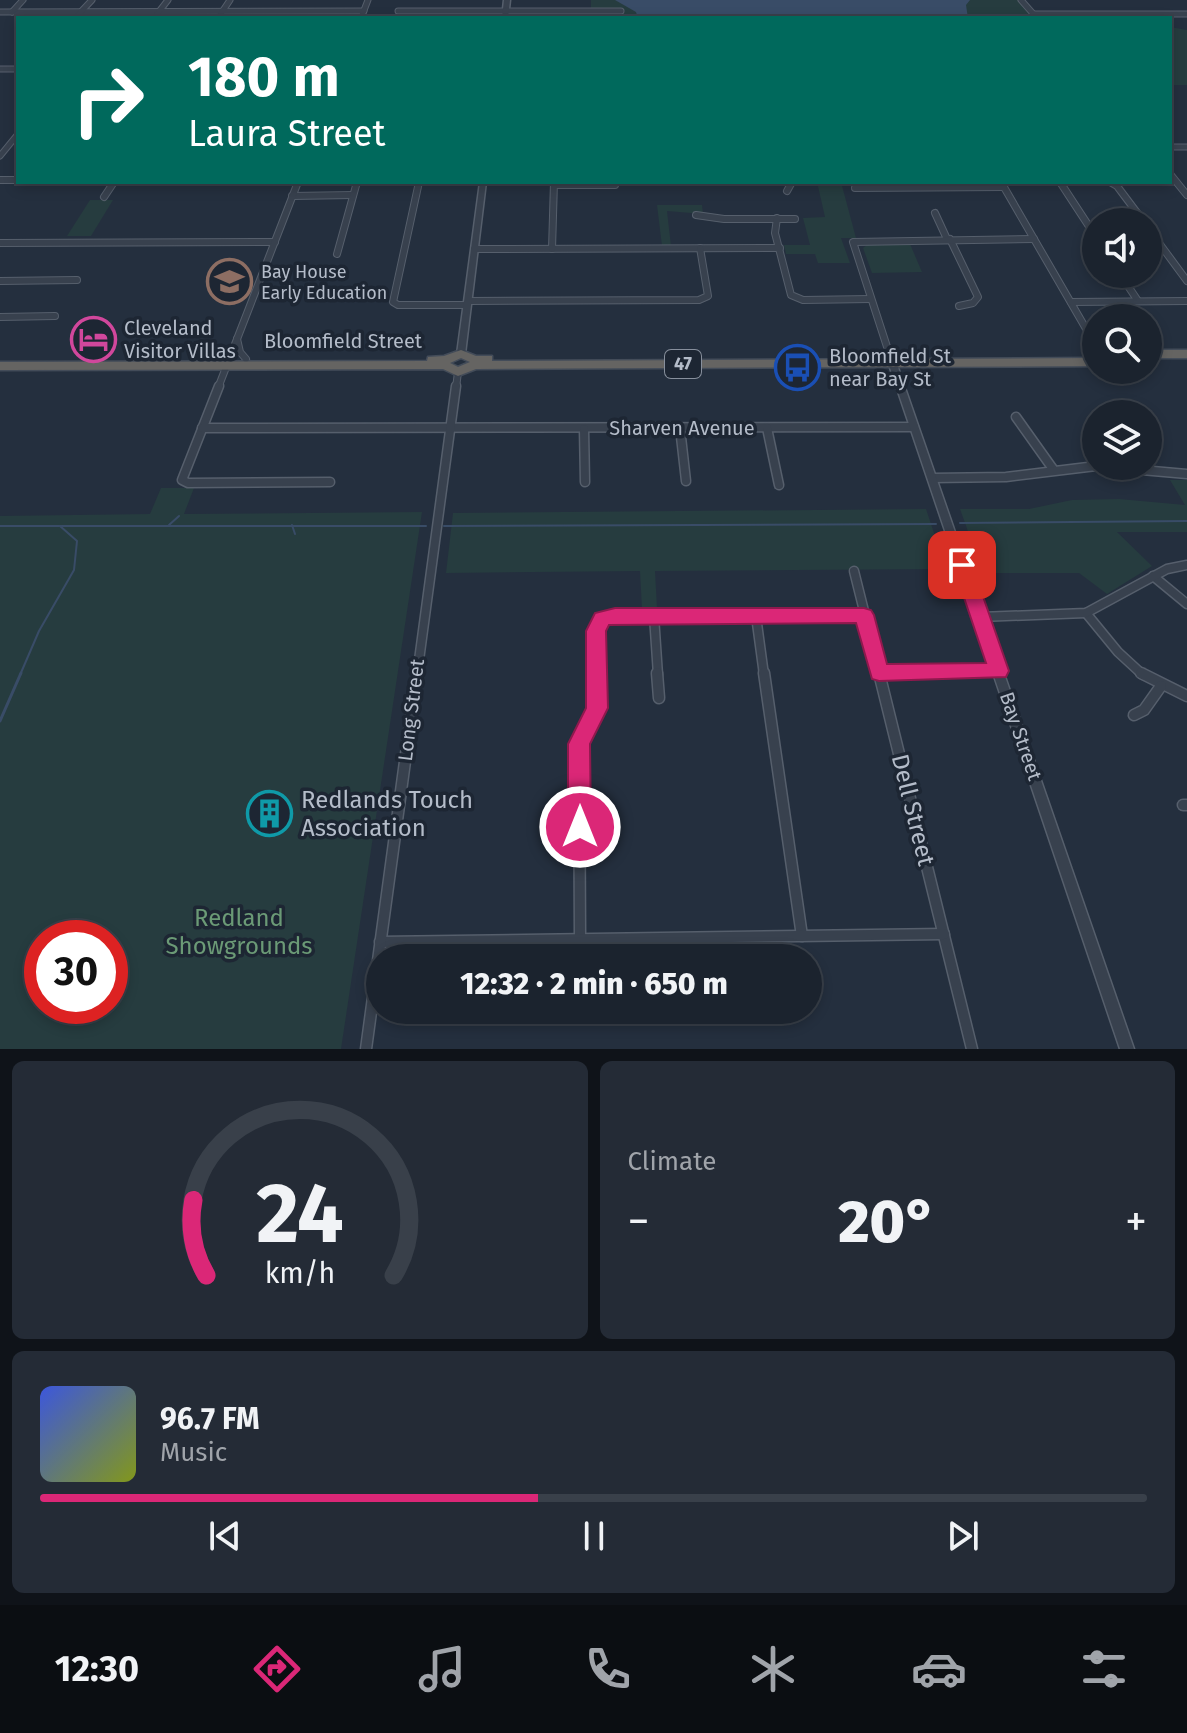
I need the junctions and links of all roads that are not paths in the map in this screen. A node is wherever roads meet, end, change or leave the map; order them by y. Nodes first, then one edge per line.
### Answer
1 (23, 0) edge
2 (92, 0) edge
3 (168, 0) edge
4 (230, 0) edge
5 (368, 0) edge
6 (507, 0) edge
7 (575, 0) edge
8 (1021, 0) edge
9 (364, 11) junction
10 (398, 11) dead end
11 (575, 11) junction
12 (621, 11) dead end
13 (0, 12) edge
14 (11, 12) junction
15 (81, 12) junction
16 (159, 12) junction
17 (222, 12) junction
18 (506, 14) edge
19 (1187, 14) edge
20 (77, 16) edge
21 (156, 16) edge
22 (219, 16) edge
23 (362, 16) edge
24 (1035, 16) edge
25 (16, 136) edge
26 (2, 154) edge
27 (1172, 176) edge
28 (113, 184) edge
29 (297, 184) edge
30 (356, 184) edge
31 (419, 184) edge
32 (483, 184) edge
33 (554, 184) edge
34 (584, 184) edge
35 (791, 184) edge
36 (1061, 184) edge
37 (1114, 184) edge
38 (615, 185) dead end
39 (1003, 185) edge
40 (855, 188) dead end
41 (787, 191) dead end
42 (353, 195) junction
43 (1187, 195) edge
44 (292, 196) junction
45 (104, 197) dead end
46 (1134, 208) edge
47 (935, 213) dead end
48 (696, 215) dead end
49 (1082, 216) edge
50 (777, 218) junction
51 (795, 219) dead end
52 (949, 239) junction
53 (1034, 239) junction
54 (275, 242) junction
55 (1, 244) edge
56 (1162, 247) edge
57 (700, 248) junction
58 (780, 248) junction
59 (474, 249) junction
60 (552, 249) junction
61 (337, 254) dead end
62 (77, 280) dead end
63 (0, 281) edge
64 (1187, 281) edge
65 (1129, 288) edge
66 (870, 299) junction
67 (1138, 301) junction
68 (1187, 301) edge
69 (1071, 302) junction
70 (467, 303) junction
71 (959, 306) dead end
72 (55, 316) dead end
73 (0, 317) edge
74 (1082, 321) edge
75 (237, 338) junction
76 (461, 354) junction
77 (1162, 354) edge
78 (1187, 354) edge
79 (1082, 355) edge
80 (246, 359) junction
81 (891, 360) junction
82 (1162, 361) edge
83 (1187, 361) edge
84 (227, 362) junction
85 (446, 362) junction
86 (474, 362) junction
87 (1082, 362) edge
88 (1, 363) edge
89 (458, 372) junction
90 (1016, 417) dead end
91 (914, 427) junction
92 (202, 428) junction
93 (449, 428) junction
94 (680, 428) junction
95 (767, 428) junction
96 (584, 429) junction
97 (1082, 467) edge
98 (1053, 469) junction
99 (1162, 472) edge
100 (1187, 474) edge
101 (932, 478) junction
102 (686, 481) dead end
103 (330, 482) dead end
104 (585, 482) dead end
105 (779, 485) dead end
106 (1187, 565) edge
107 (854, 571) dead end
108 (1153, 576) junction
109 (1187, 604) edge
110 (1086, 613) junction
111 (864, 615) junction
112 (654, 616) junction
113 (756, 616) junction
114 (980, 617) junction
115 (999, 671) junction
116 (879, 673) junction
117 (1161, 686) junction
118 (1187, 696) edge
119 (659, 698) dead end
120 (1134, 715) dead end
121 (944, 934) junction
122 (802, 936) junction
123 (580, 937) junction
124 (380, 942) junction
125 (366, 1049) edge
126 (972, 1049) edge
127 (1127, 1049) edge

1 - 14 street
2 - 15 street
3 - 16 street
4 - 17 street
5 - 9 street
6 - 18 street
7 - 11 street
8 - 24 street
9 - 17 street
9 - 23 street
10 - 18 street
11 - 12 street
11 - 18 street
13 - 14 street
14 - 15 street
15 - 16 street
15 - 20 street
16 - 17 street
16 - 21 street
17 - 22 street
19 - 24 street
25 - 26 street
27 - 43 street
28 - 45 street
29 - 44 street
30 - 42 street
31 - 70 street
32 - 59 street
33 - 60 street
34 - 38 street
35 - 41 street
36 - 49 street
37 - 46 street
39 - 40 street
39 - 53 street
42 - 44 street
42 - 61 street
44 - 54 street
47 - 52 street
48 - 50 street
50 - 51 street
50 - 58 street
52 - 53 street
52 - 66 street, Bay Street
52 - 71 street
53 - 69 street
54 - 55 street
54 - 75 street
56 - 64 street
57 - 58 street
57 - 60 street
57 - 70 street
58 - 66 street
59 - 60 street
59 - 70 street
62 - 63 street
65 - 67 street
66 - 81 street, Bay Street
67 - 68 street
67 - 69 street
69 - 74 street
70 - 76 street
72 - 73 street
75 - 80 street
75 - 84 street
76 - 85 highway, Bloomfield Street
76 - 86 highway, 47
77 - 78 highway
79 - 81 highway, 47
80 - 84 highway, Bloomfield Street
80 - 85 highway, Bloomfield Street
81 - 86 highway, 47
81 - 87 highway, 47
81 - 91 street, Bay Street
82 - 83 highway
84 - 85 highway, Bloomfield Street
84 - 88 highway, Bloomfield Street
84 - 92 street
85 - 89 highway, Bloomfield Street
86 - 89 highway, 47
89 - 93 street, Long Street
90 - 98 street
91 - 95 street, Sharven Avenue
91 - 101 street, Bay Street
92 - 93 street, Sharven Avenue
92 - 103 street
93 - 96 street, Sharven Avenue
93 - 124 street, Long Street
94 - 95 street, Sharven Avenue
94 - 96 street, Sharven Avenue
94 - 102 street
95 - 105 street
96 - 104 street
97 - 98 street
98 - 101 street
99 - 100 street
101 - 114 street, Bay Street
106 - 108 street
107 - 111 street, Dell Street
108 - 109 street
108 - 110 street
110 - 114 street
110 - 117 street
111 - 113 street
111 - 116 street, Dell Street
112 - 113 street
112 - 119 street
112 - 123 street
113 - 122 street
114 - 115 street, Bay Street
115 - 116 street
115 - 127 street, Bay Street
116 - 121 street, Dell Street
117 - 118 street
117 - 120 street
121 - 122 street
121 - 126 street, Dell Street
122 - 123 street
123 - 124 street
124 - 125 street, Long Street

